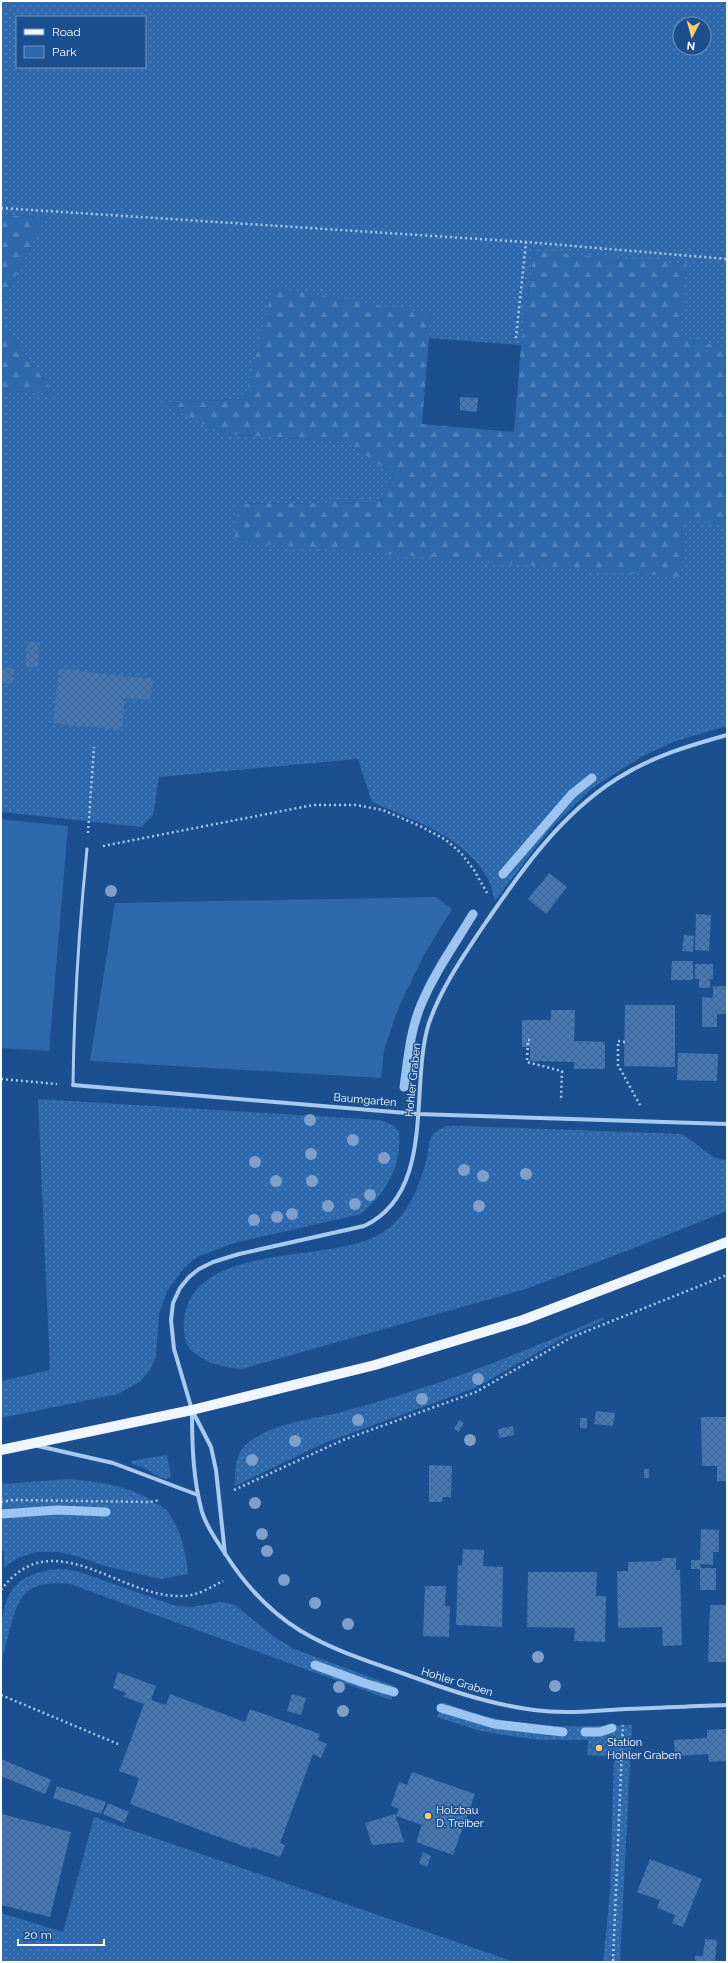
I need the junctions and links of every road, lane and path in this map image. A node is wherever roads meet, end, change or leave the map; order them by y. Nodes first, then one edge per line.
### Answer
1 (1, 208) edge
2 (526, 242) junction
3 (727, 259) edge
4 (516, 338) dead end
5 (727, 735) edge
6 (94, 747) dead end
7 (88, 823) dead end
8 (87, 849) joint
9 (495, 909) junction
10 (530, 1040) dead end
11 (625, 1042) dead end
12 (1, 1080) edge
13 (73, 1085) junction
14 (418, 1114) junction
15 (561, 1118) junction
16 (649, 1121) junction
17 (727, 1124) edge
18 (727, 1242) edge
19 (727, 1275) edge
20 (192, 1410) junction
21 (30, 1444) junction
22 (1, 1450) edge
23 (219, 1491) junction
24 (198, 1495) junction
25 (164, 1500) dead end
26 (1, 1502) edge
27 (225, 1554) junction
28 (237, 1573) junction
29 (1, 1590) edge
30 (1, 1695) edge
31 (727, 1705) edge
32 (624, 1709) junction
33 (118, 1744) dead end
34 (613, 1961) dead end

1 - 2 path
2 - 3 path
2 - 4 path
5 - 9 street, Hohler Graben
6 - 7 path
8 - 9 path
8 - 13 lane
9 - 14 street, Hohler Graben
10 - 15 path
11 - 16 path
12 - 13 path
13 - 14 street, Baumgarten
14 - 15 street, Baumgarten
14 - 20 street, Hohler Graben
15 - 16 street, Baumgarten
16 - 17 street, Baumgarten
18 - 20 main road
19 - 23 path
20 - 21 main road
20 - 23 street, Hohler Graben
20 - 24 street, Hohler Graben
21 - 22 main road
21 - 24 street
23 - 27 street, Hohler Graben
24 - 27 street, Hohler Graben
25 - 26 path
27 - 28 street, Hohler Graben
28 - 29 path
28 - 32 street, Hohler Graben
30 - 33 path
31 - 32 street, Hohler Graben
32 - 34 path

